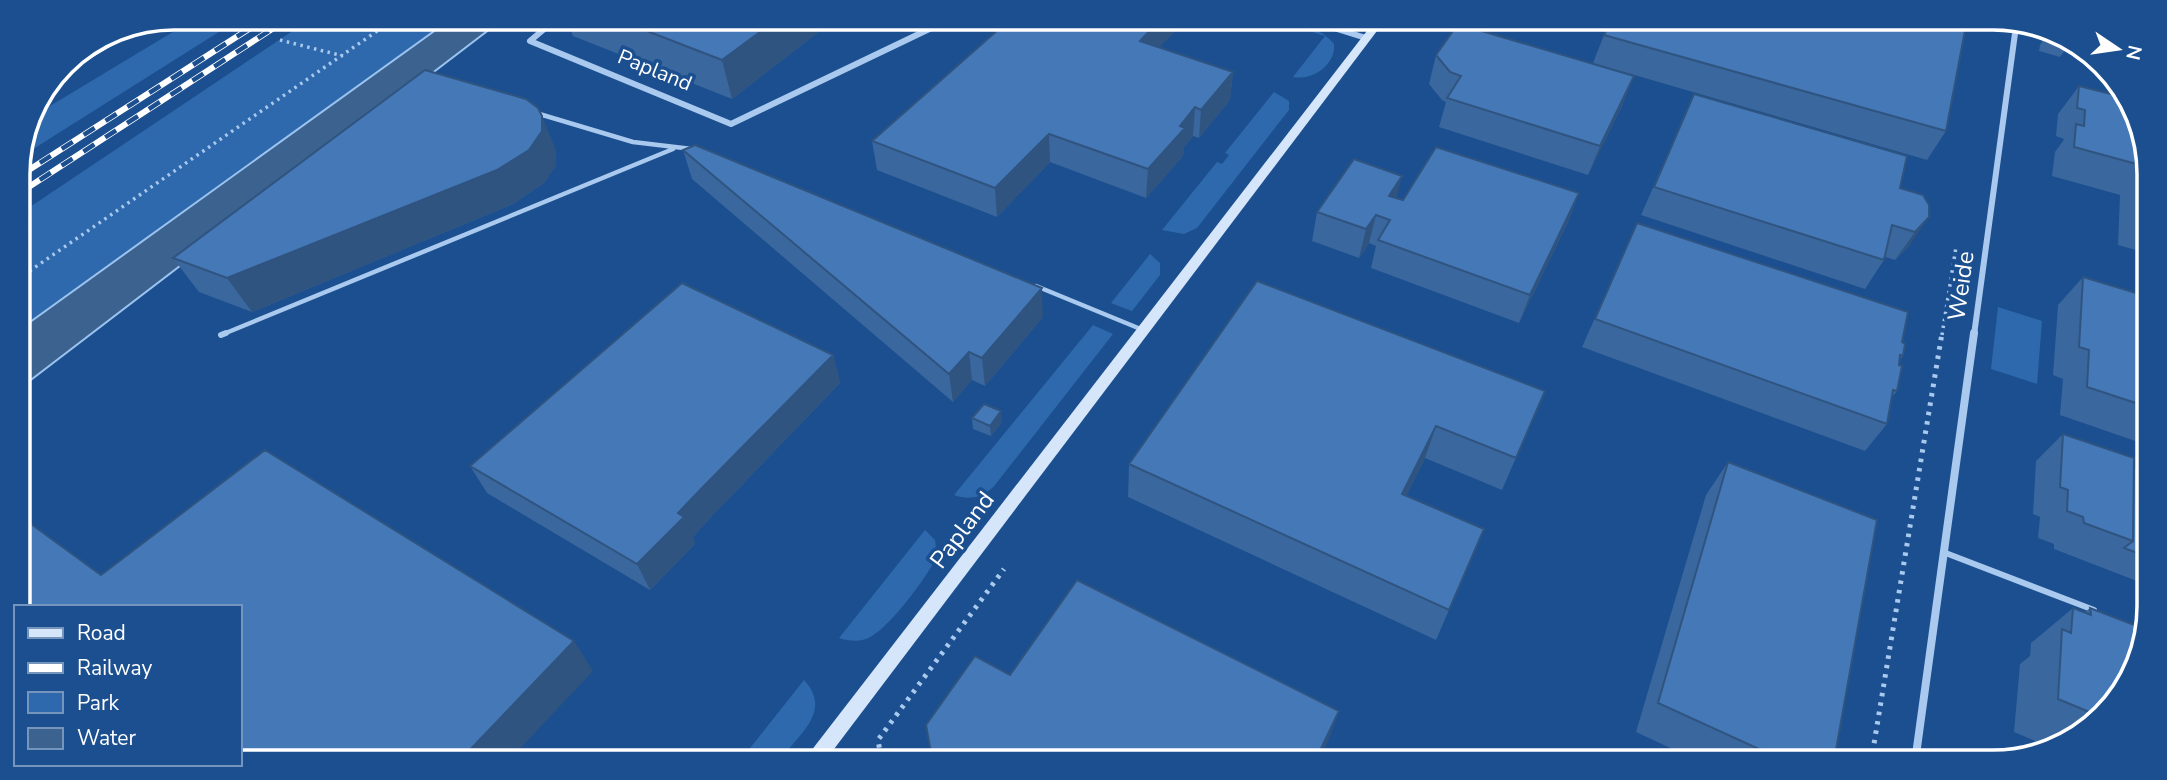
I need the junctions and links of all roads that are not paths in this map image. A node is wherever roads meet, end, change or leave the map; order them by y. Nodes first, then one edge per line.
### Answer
1 (543, 30) edge
2 (927, 30) edge
3 (1340, 30) edge
4 (1372, 30) edge
5 (2015, 32) edge
6 (1366, 38) junction
7 (530, 111) edge
8 (702, 148) edge
9 (673, 149) junction
10 (1029, 283) edge
11 (1143, 330) junction
12 (221, 335) dead end
13 (1943, 552) junction
14 (2105, 614) edge
15 (822, 750) edge
16 (1917, 750) edge

1 - 2 street, Papland
3 - 6 street
4 - 6 street, Papland
5 - 13 street, Weide
6 - 11 street, Papland
7 - 9 lane
8 - 9 lane
9 - 12 lane
10 - 11 lane
11 - 15 street, Papland
13 - 14 lane
13 - 16 street, Weide

